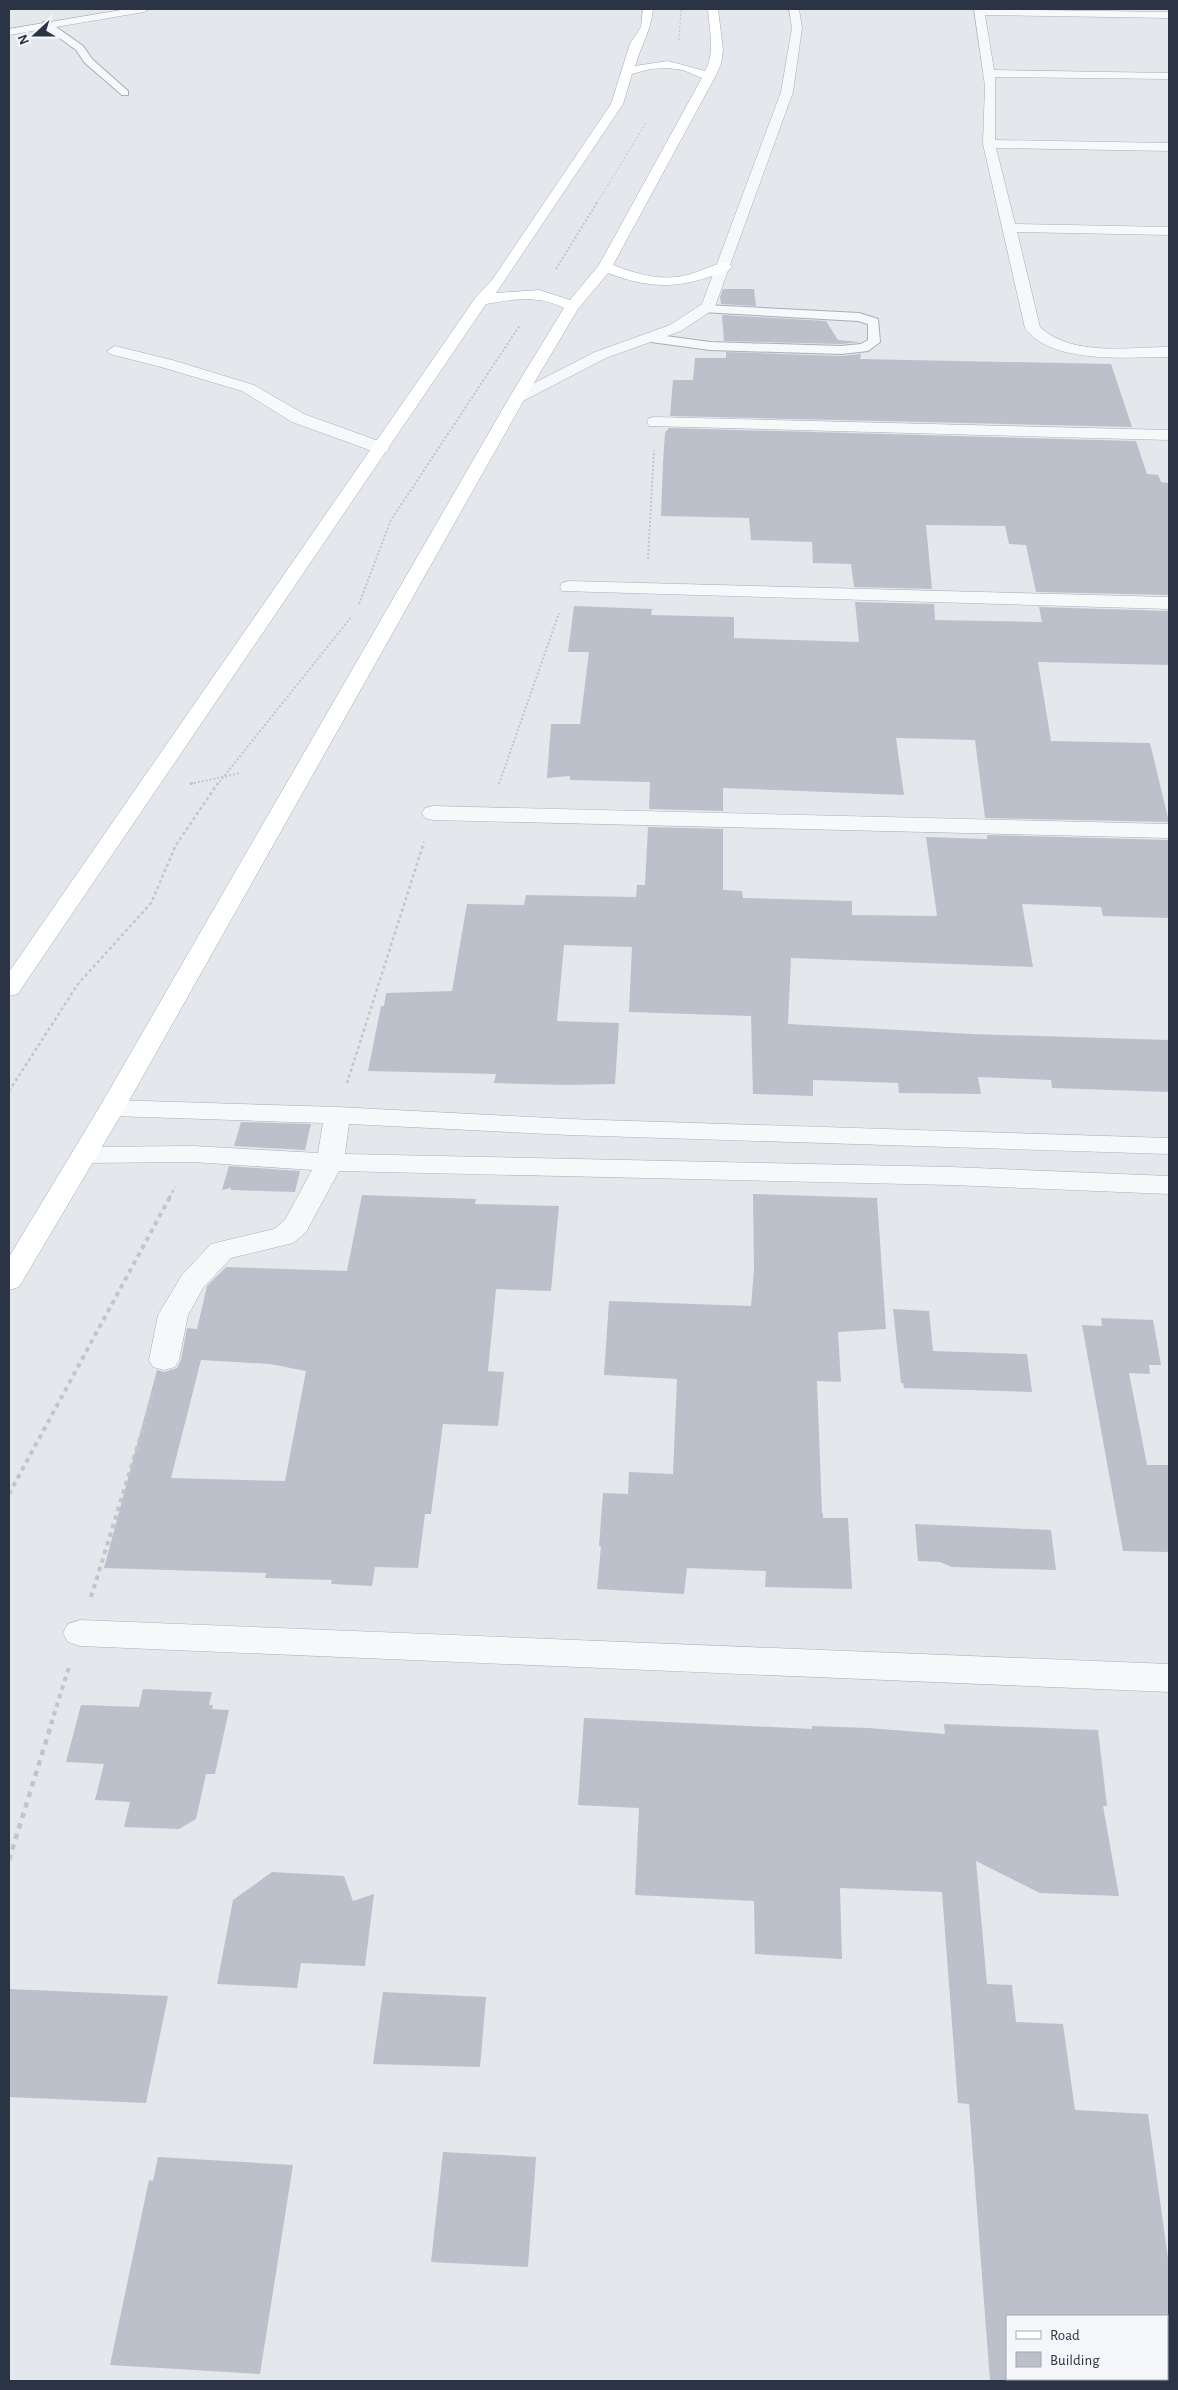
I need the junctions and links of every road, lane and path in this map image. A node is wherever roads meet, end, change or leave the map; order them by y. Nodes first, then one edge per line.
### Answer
1 (144, 9) edge
2 (648, 9) edge
3 (681, 9) edge
4 (713, 9) edge
5 (794, 9) edge
6 (980, 11) edge
7 (1169, 15) edge
8 (46, 24) junction
9 (9, 32) edge
10 (644, 48) junction
11 (680, 56) joint
12 (627, 72) junction
13 (989, 73) junction
14 (1169, 76) edge
15 (709, 77) junction
16 (125, 93) dead end
17 (646, 123) dead end
18 (989, 144) junction
19 (1169, 147) edge
20 (1008, 228) junction
21 (1169, 231) edge
22 (725, 266) junction
23 (606, 267) junction
24 (541, 294) junction
25 (481, 300) junction
26 (572, 307) junction
27 (706, 308) junction
28 (651, 338) junction
29 (115, 351) dead end
30 (1169, 352) edge
31 (517, 398) junction
32 (655, 422) joint
33 (1169, 435) edge
34 (381, 448) junction
35 (569, 587) joint
36 (647, 589) junction
37 (1169, 603) edge
38 (433, 813) joint
39 (489, 813) junction
40 (1169, 831) edge
41 (9, 989) edge
42 (9, 1091) edge
43 (112, 1108) junction
44 (215, 1111) junction
45 (337, 1115) junction
46 (1169, 1146) edge
47 (193, 1154) junction
48 (84, 1155) junction
49 (330, 1162) junction
50 (1169, 1185) edge
51 (9, 1280) edge
52 (164, 1360) dead end
53 (9, 1494) edge
54 (80, 1633) dead end
55 (1169, 1678) edge

1 - 8 street
2 - 10 main road
3 - 11 path
4 - 15 main road
5 - 22 street
6 - 7 street
6 - 13 street
8 - 9 street
8 - 16 lane
10 - 11 main road
10 - 12 main road
12 - 15 main road
12 - 25 main road
13 - 14 street
13 - 18 street
15 - 23 main road
17 - 24 path
18 - 19 street
18 - 20 street
20 - 21 street
20 - 30 street
22 - 23 main road
22 - 27 street
23 - 26 main road
24 - 25 main road
24 - 26 main road
24 - 42 path
25 - 34 main road
26 - 31 main road
27 - 28 street
27 - 28 lane
28 - 31 street
29 - 34 street
31 - 43 main road
32 - 33 street
32 - 36 path
34 - 41 main road
35 - 36 street
35 - 39 path
36 - 37 street
38 - 39 street
38 - 45 path
39 - 40 street
43 - 44 street
43 - 48 main road
44 - 45 street
44 - 47 street
45 - 46 street
45 - 49 street
47 - 48 street
47 - 49 street
47 - 53 path
48 - 51 main road
49 - 50 street
49 - 52 street
54 - 55 street

